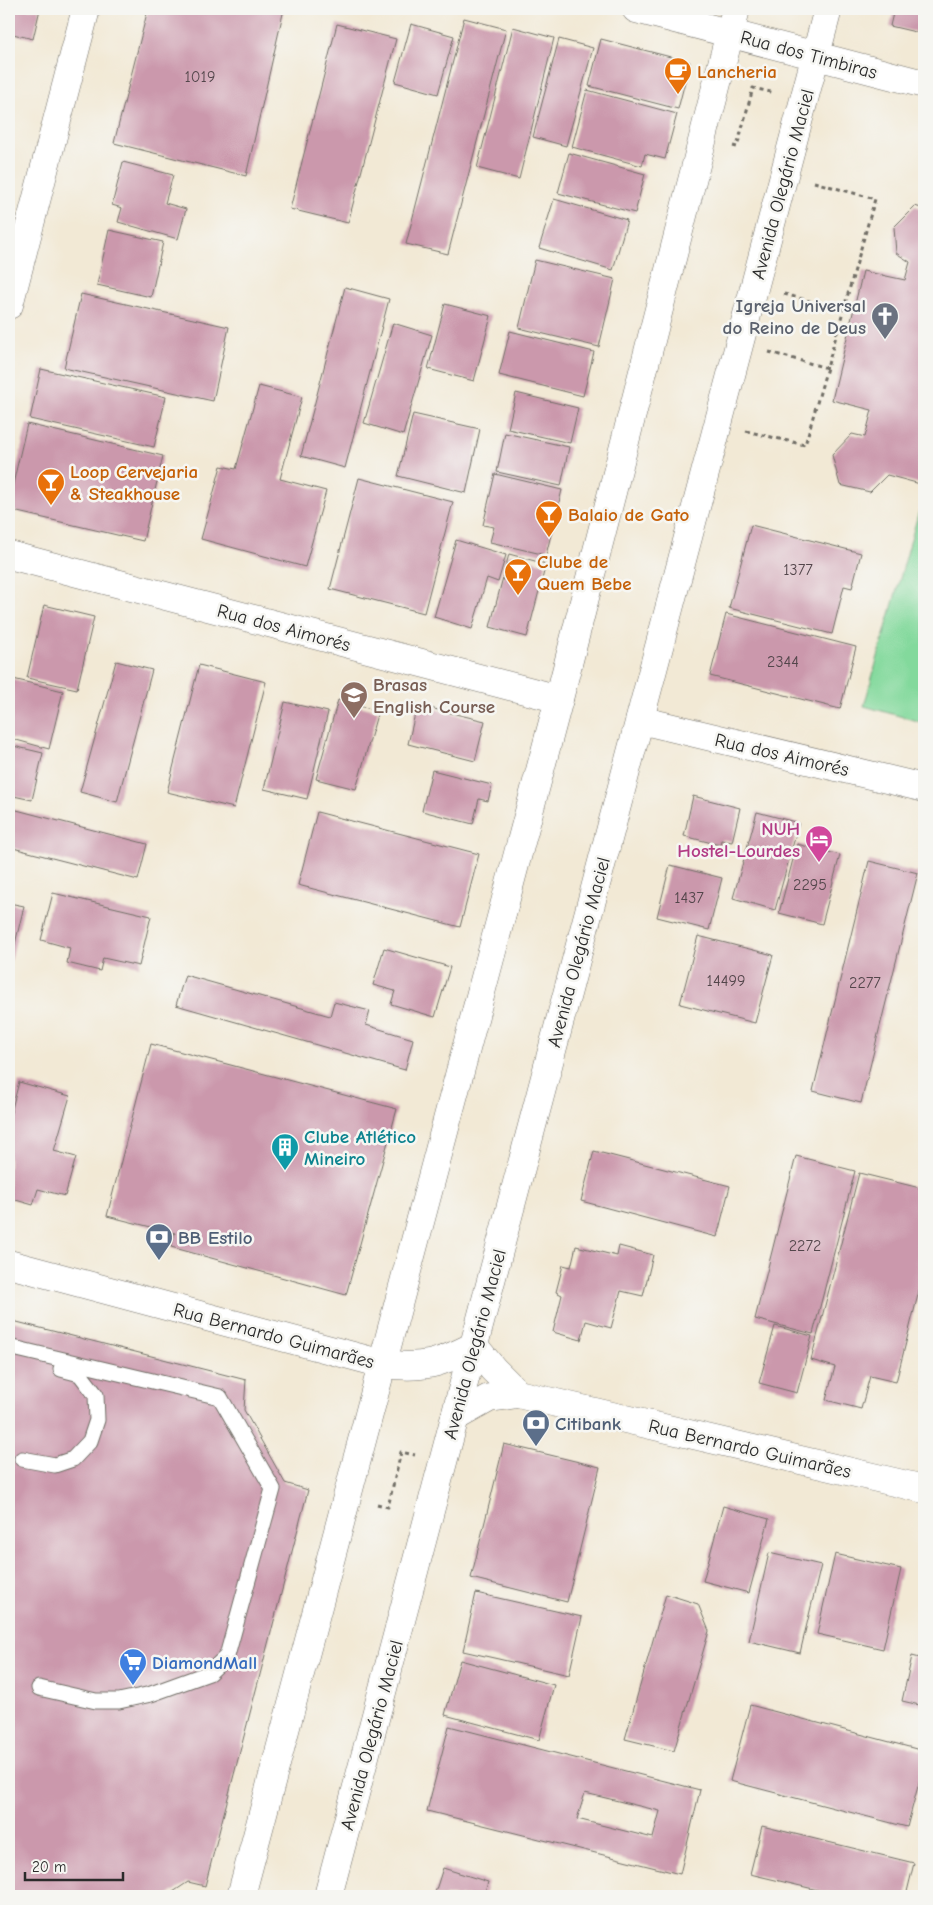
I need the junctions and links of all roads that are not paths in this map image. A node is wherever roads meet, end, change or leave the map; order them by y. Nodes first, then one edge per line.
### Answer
1 (86, 9) edge
2 (636, 9) edge
3 (828, 9) edge
4 (733, 21) edge
5 (816, 56) junction
6 (924, 84) edge
7 (9, 305) edge
8 (9, 555) edge
9 (559, 700) junction
10 (640, 720) junction
11 (924, 788) edge
12 (9, 1264) edge
13 (474, 1346) junction
14 (9, 1347) edge
15 (9, 1357) edge
16 (383, 1364) junction
17 (518, 1394) junction
18 (455, 1417) junction
19 (22, 1459) dead end
20 (924, 1489) edge
21 (39, 1688) dead end
22 (241, 1896) edge
23 (328, 1896) edge

1 - 7 main road
2 - 4 main road, Rua dos Timbiras
3 - 5 main road, Avenida Olegário Maciel
4 - 5 main road, Rua dos Timbiras
4 - 9 main road
5 - 6 main road, Rua dos Timbiras
5 - 10 main road, Avenida Olegário Maciel
8 - 9 main road, Rua dos Aimorés
9 - 16 main road
10 - 11 main road, Rua dos Aimorés
10 - 13 main road, Avenida Olegário Maciel
12 - 16 main road, Rua Bernardo Guimarães
13 - 16 main road, Rua Bernardo Guimarães
13 - 17 main road
13 - 18 main road, Avenida Olegário Maciel
14 - 21 lane
15 - 19 lane
16 - 22 main road
17 - 18 main road, Rua Bernardo Guimarães
17 - 20 main road, Rua Bernardo Guimarães
18 - 23 main road, Avenida Olegário Maciel

